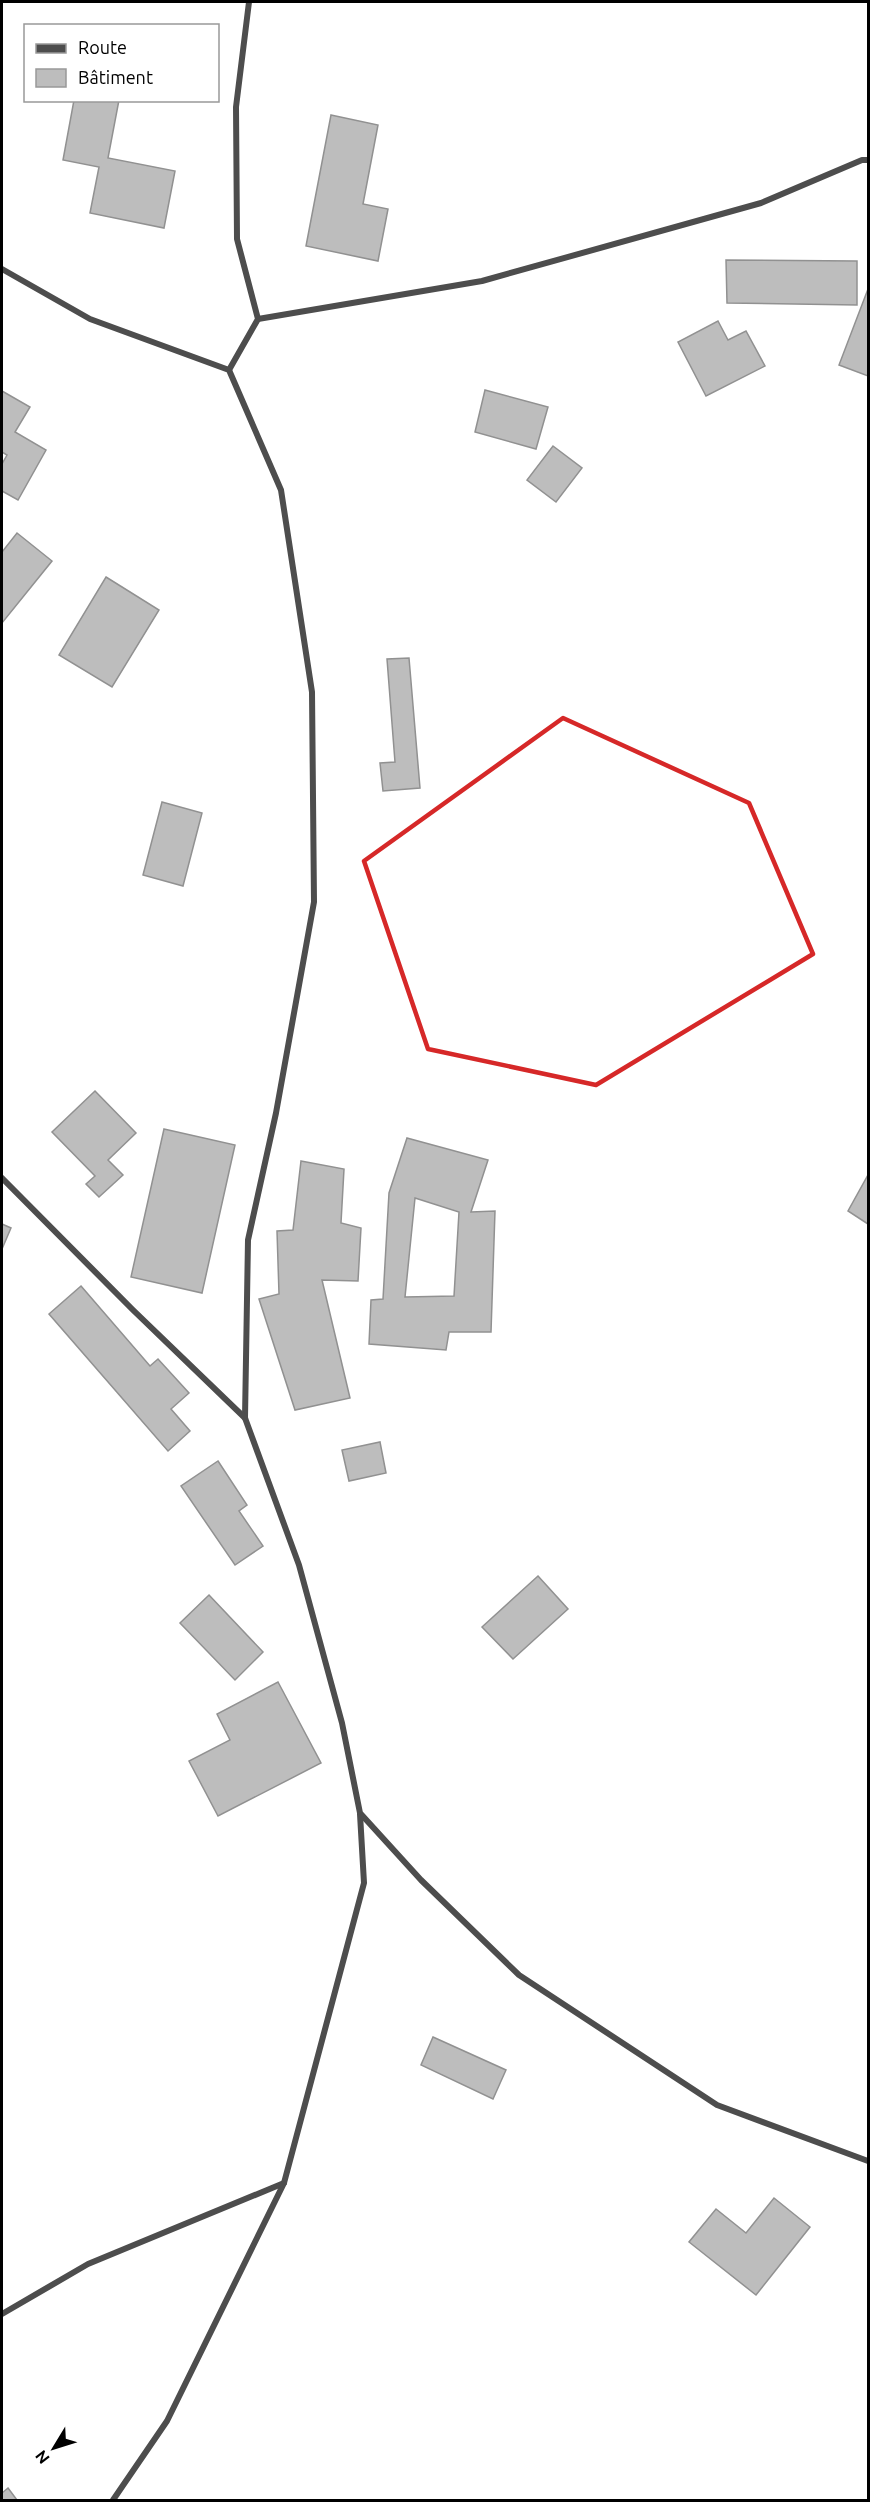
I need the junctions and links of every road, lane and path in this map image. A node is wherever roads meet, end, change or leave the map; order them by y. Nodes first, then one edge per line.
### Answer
1 (249, 2) edge
2 (868, 160) edge
3 (2, 269) edge
4 (258, 319) junction
5 (229, 370) junction
6 (2, 1178) edge
7 (245, 1418) junction
8 (360, 1813) junction
9 (868, 2161) edge
10 (285, 2183) junction
11 (2, 2314) edge
12 (113, 2500) edge

1 - 4 street
2 - 4 street
3 - 5 street
4 - 5 street
5 - 7 street
6 - 7 street
7 - 8 street
8 - 9 street
8 - 10 street
10 - 11 street
10 - 12 street

